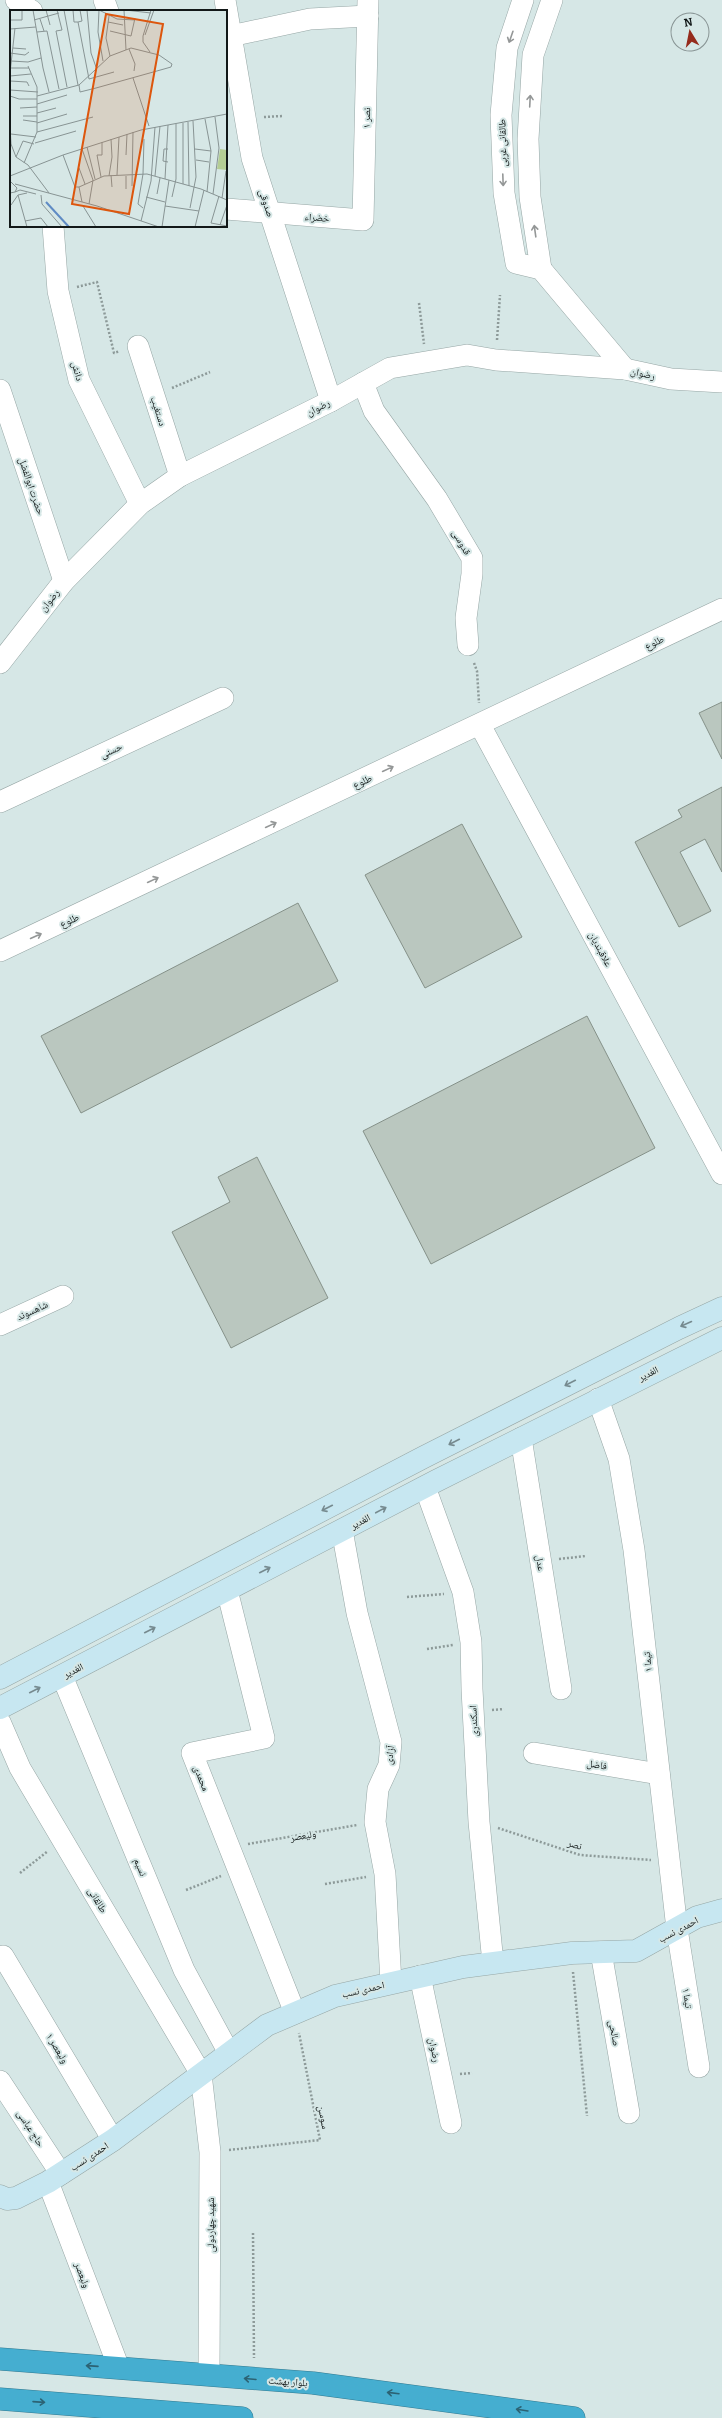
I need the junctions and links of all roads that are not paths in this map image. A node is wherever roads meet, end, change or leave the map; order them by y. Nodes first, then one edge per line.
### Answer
1 (16, 0) edge
2 (104, 0) edge
3 (226, 0) edge
4 (524, 0) edge
5 (552, 0) edge
6 (368, 8) edge
7 (31, 10) edge
8 (108, 10) edge
9 (227, 10) edge
10 (227, 12) edge
11 (229, 37) edge
12 (234, 101) edge
13 (227, 209) edge
14 (270, 213) junction
15 (363, 220) joint
16 (53, 227) edge
17 (541, 269) junction
18 (138, 346) road end
19 (625, 369) junction
20 (722, 382) edge
21 (363, 383) junction
22 (0, 390) edge
23 (331, 401) junction
24 (180, 476) junction
25 (140, 504) junction
26 (64, 581) junction
27 (722, 609) edge
28 (468, 645) road end
29 (0, 664) edge
30 (223, 698) dead end
31 (480, 725) junction
32 (0, 802) edge
33 (0, 951) edge
34 (722, 1174) edge
35 (63, 1296) dead end
36 (722, 1308) edge
37 (0, 1325) edge
38 (722, 1338) edge
39 (598, 1399) junction
40 (521, 1438) junction
41 (425, 1487) junction
42 (342, 1530) junction
43 (227, 1590) junction
44 (62, 1676) junction
45 (0, 1678) edge
46 (561, 1689) dead end
47 (0, 1708) edge
48 (0, 1722) edge
49 (534, 1753) dead end
50 (659, 1774) junction
51 (722, 1910) edge
52 (677, 1929) junction
53 (602, 1952) junction
54 (3, 1956) dead end
55 (493, 1963) junction
56 (420, 1976) junction
57 (391, 1983) junction
58 (296, 2013) junction
59 (230, 2053) junction
60 (699, 2067) dead end
61 (201, 2074) junction
62 (0, 2081) edge
63 (629, 2113) dead end
64 (451, 2123) dead end
65 (113, 2140) junction
66 (55, 2178) junction
67 (0, 2196) edge
68 (0, 2359) edge
69 (119, 2368) junction
70 (209, 2375) junction
71 (0, 2399) edge
72 (138, 2414) edge
73 (213, 2417) edge
74 (242, 2418) edge
75 (574, 2418) edge

1 - 7 street
2 - 8 street
3 - 9 street, صدوقی
4 -> 17 street, طالقانی غربی
17 -> 5 street
6 - 11 street, نصر ۱
6 - 15 street, نصر ۱
10 - 11 street, صدوقی
11 - 12 street, صدوقی
12 - 14 street, صدوقی
13 - 14 street, خضراء
14 - 15 street, خضراء
14 - 23 street, صدوقی
16 - 25 street, دانش
17 - 19 street
18 - 24 street, دستغیب
19 - 20 street, رضوان
19 - 21 street, رضوان
21 - 23 street, رضوان
21 - 28 street, قدوسی
22 - 26 street, حضرت ابوالفضل
23 - 24 street, رضوان
24 - 25 street, رضوان
25 - 26 street, رضوان
26 - 29 street, رضوان
27 - 31 street, طلوع
30 - 32 street, حسنی
33 -> 31 street, طلوع
31 - 34 street, علاقبندیان
35 - 37 street, شاهسوند
36 -> 45 main road
38 - 39 main road, الغدیر
39 - 40 main road, الغدیر
39 - 50 street, تیما ۱
40 - 41 main road, الغدیر
40 - 46 street, عدل
42 -> 41 main road, الغدیر
41 - 55 street, اسکندری
43 -> 42 main road, الغدیر
42 - 57 street, آزادی
44 -> 43 main road, الغدیر
43 - 58 street, محمدی
47 -> 44 main road, الغدیر
44 - 59 street, نسیم
48 - 61 street, طالقانی
49 - 50 street, فاضل
50 - 52 street, تیما ۱
51 - 52 main road, احمدی نسب
52 - 53 main road, احمدی نسب
52 - 60 street, ۱ تیما
53 - 55 main road, احمدی نسب
53 - 63 street, صالحی
54 - 65 street, ولیعصر ۱
55 - 56 main road, احمدی نسب
56 - 57 main road, احمدی نسب
56 - 64 street, رضوان
57 - 58 main road, احمدی نسب
58 - 59 main road, احمدی نسب
59 - 61 main road, احمدی نسب
61 - 65 main road, احمدی نسب
61 - 70 street, شهید چهاردولی
62 - 66 street, حاج عباسی
65 - 66 main road, احمدی نسب
66 - 67 main road, احمدی نسب
66 - 69 street, ولیعصر
69 -> 68 highway, بلوار بهشت
69 - 70 highway, بلوار بهشت
75 -> 70 highway, بلوار بهشت
71 -> 72 highway
72 - 73 highway
73 - 74 highway

